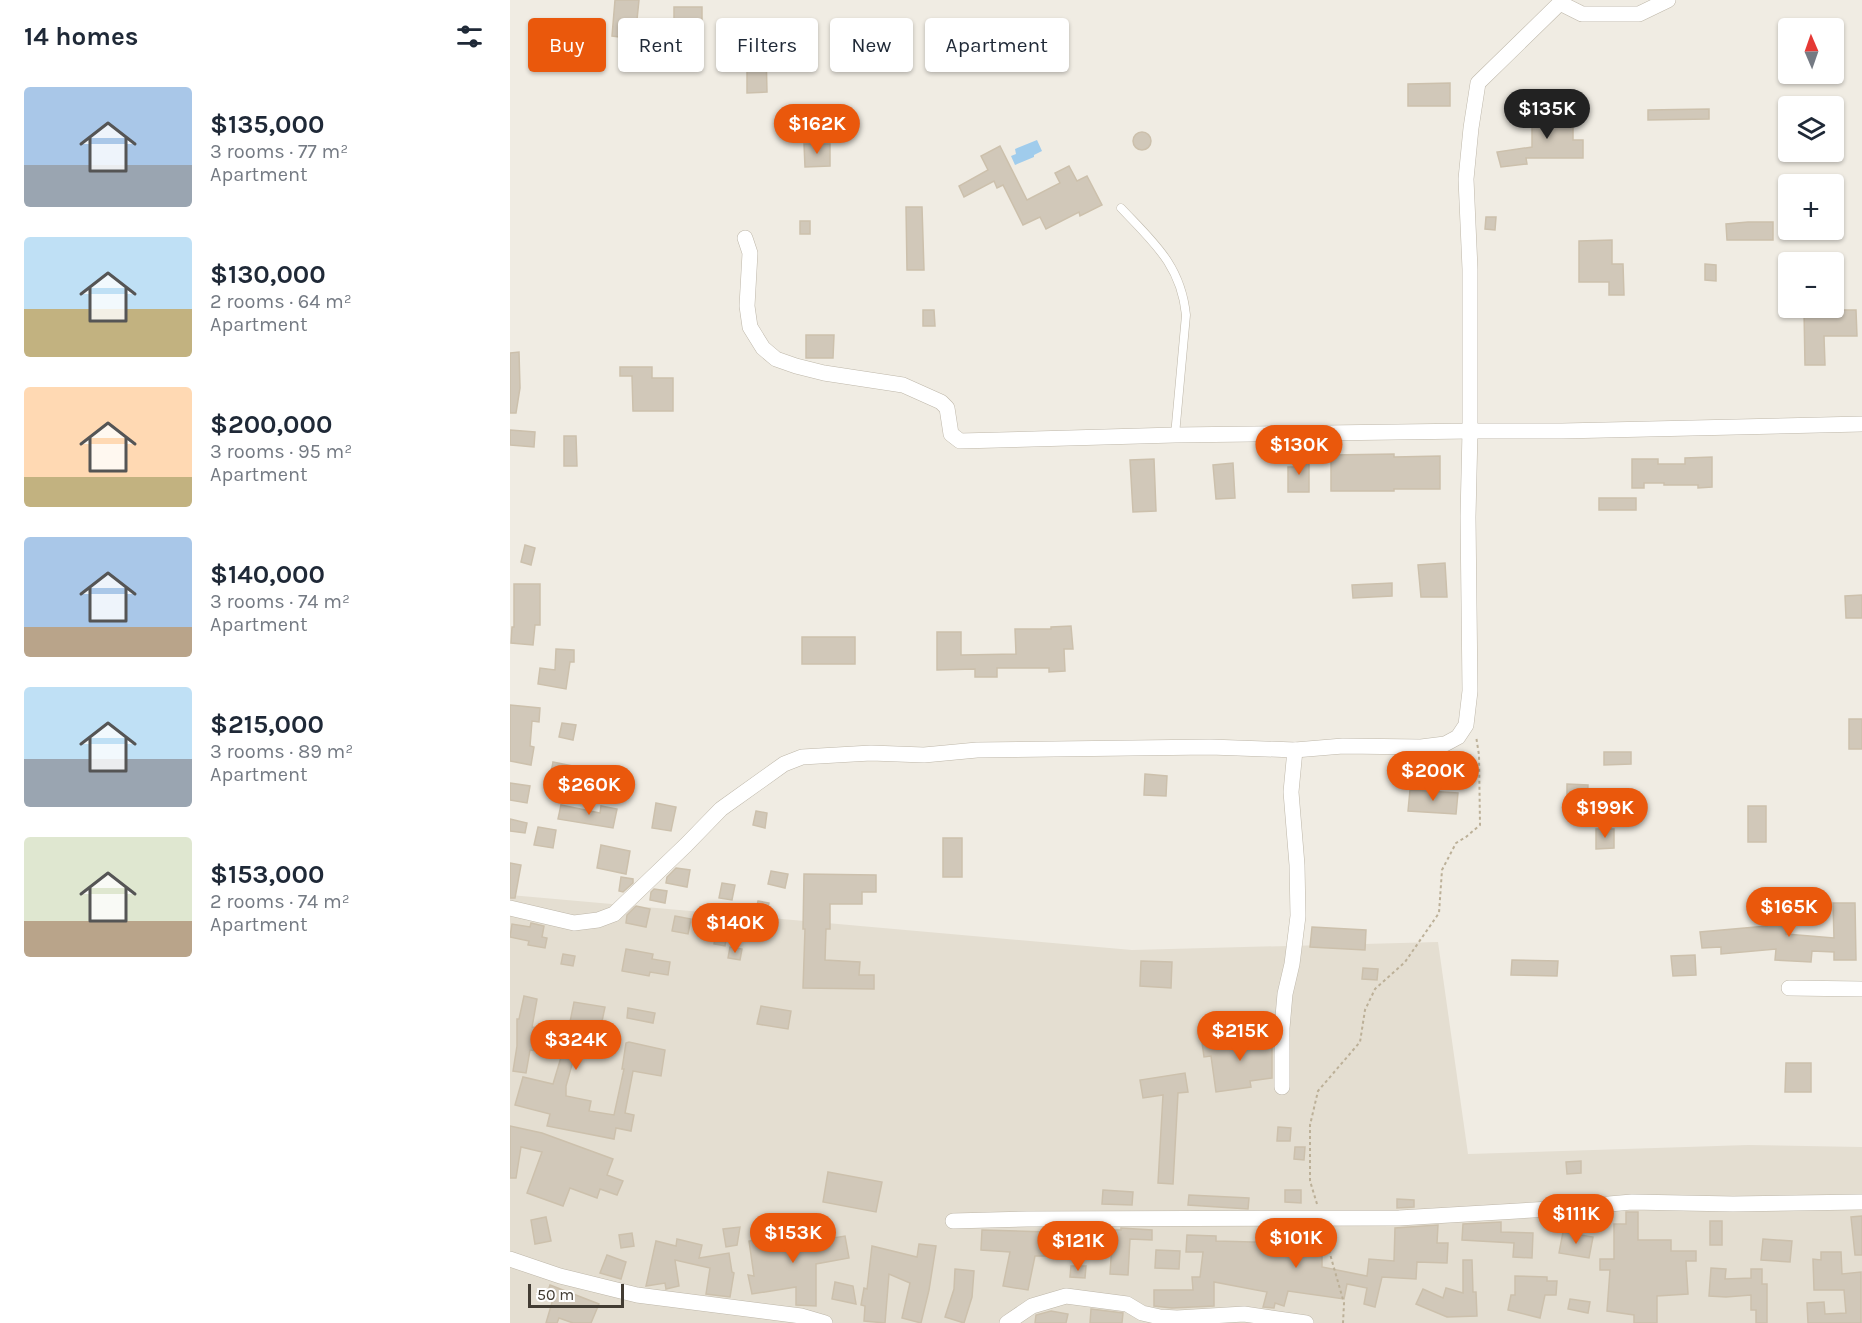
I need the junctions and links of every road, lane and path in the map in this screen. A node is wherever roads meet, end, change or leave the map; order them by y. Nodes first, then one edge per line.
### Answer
1 (1668, 0) edge
2 (1121, 208) dead end
3 (745, 237) dead end
4 (1862, 423) edge
5 (1470, 431) junction
6 (1175, 435) junction
7 (1476, 733) dead end
8 (1295, 750) junction
9 (510, 908) edge
10 (1789, 988) dead end
11 (1862, 989) edge
12 (1282, 1087) dead end
13 (1862, 1202) edge
14 (1320, 1217) junction
15 (953, 1221) dead end
16 (510, 1259) edge
17 (825, 1323) edge
18 (1007, 1323) edge
19 (1306, 1323) edge
20 (1343, 1323) edge

1 - 5 street
2 - 6 lane
3 - 6 street
4 - 5 street
5 - 6 street
5 - 8 street
7 - 14 path
8 - 9 street
8 - 12 street
10 - 11 street
13 - 14 street
14 - 15 street
14 - 20 path
16 - 17 street
18 - 19 street

